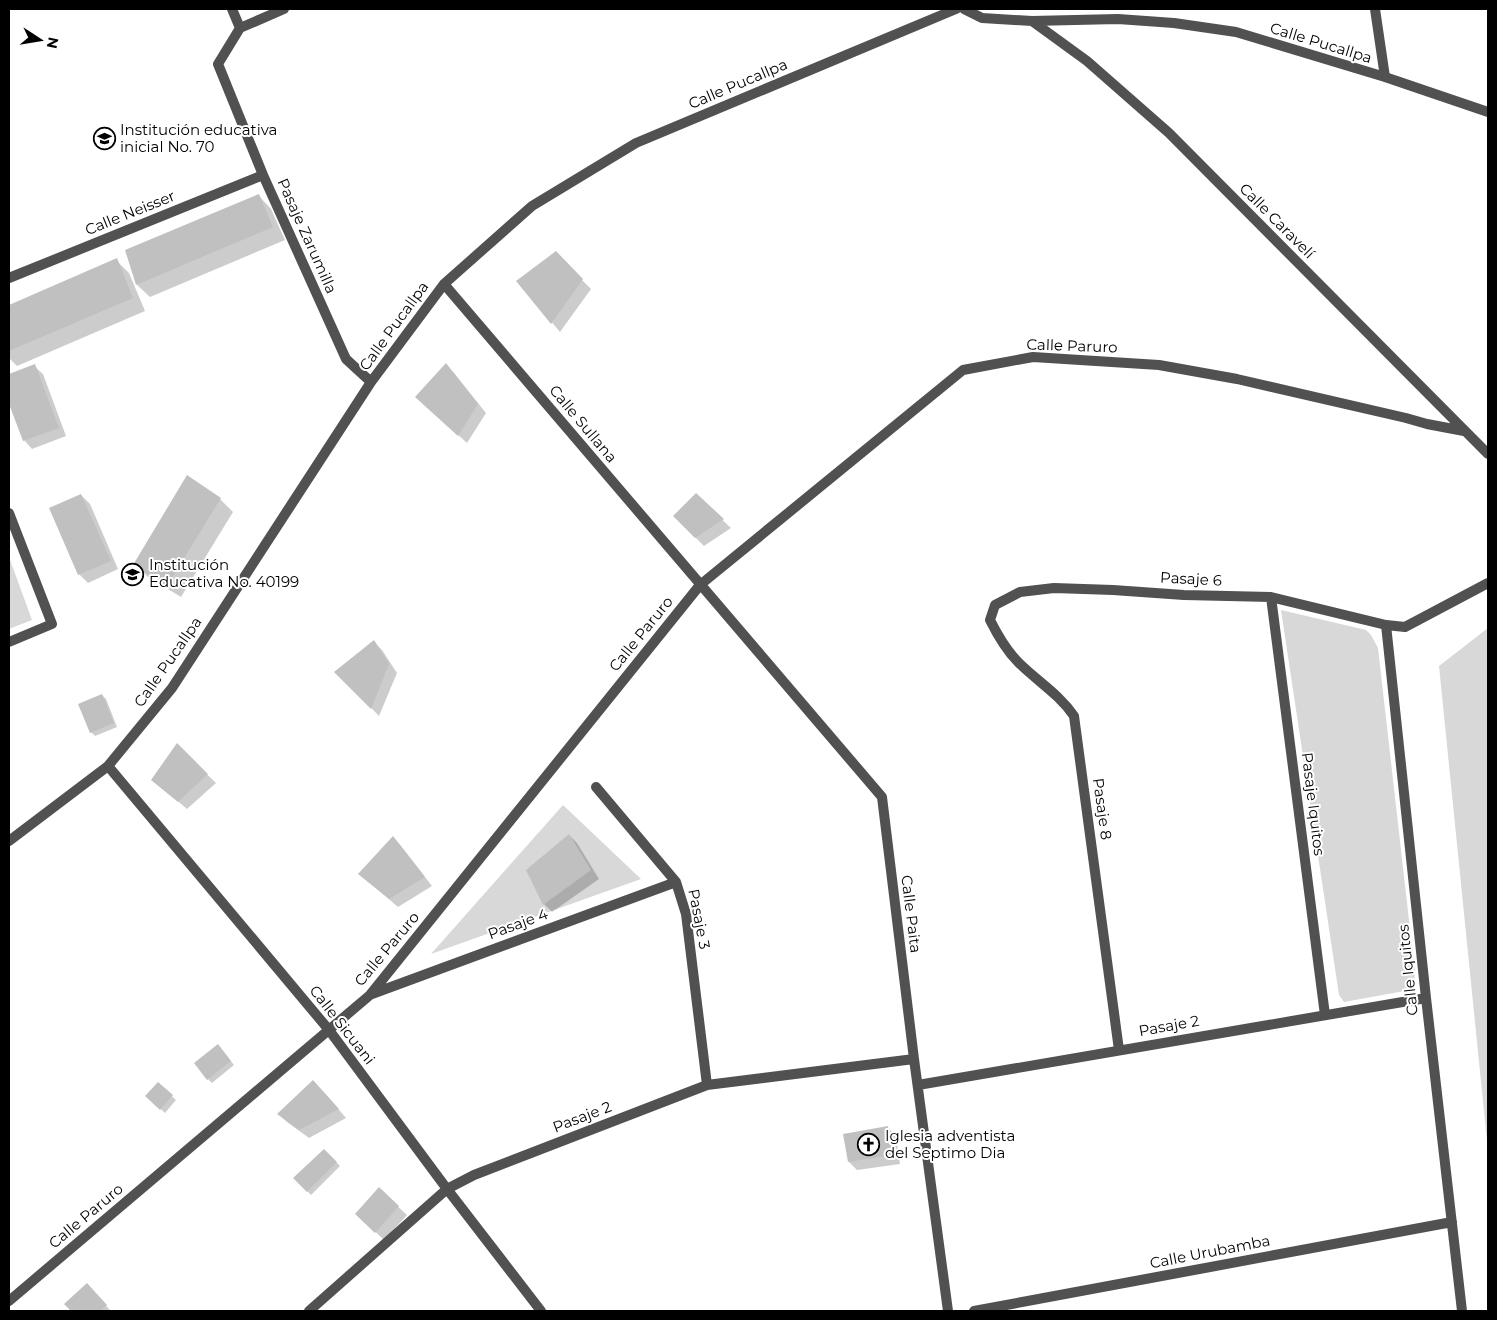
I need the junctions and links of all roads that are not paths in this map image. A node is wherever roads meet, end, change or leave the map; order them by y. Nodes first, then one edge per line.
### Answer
1 (232, 9) edge
2 (284, 9) edge
3 (956, 9) edge
4 (964, 9) edge
5 (1376, 9) edge
6 (1032, 21) junction
7 (240, 28) junction
8 (1385, 78) junction
9 (1488, 112) edge
10 (263, 176) junction
11 (9, 278) edge
12 (444, 284) junction
13 (371, 382) junction
14 (1464, 431) junction
15 (1488, 454) edge
16 (9, 513) edge
17 (1488, 583) edge
18 (700, 585) junction
19 (1271, 597) junction
20 (995, 605) joint
21 (1386, 626) junction
22 (9, 642) edge
23 (108, 766) junction
24 (596, 788) dead end
25 (9, 841) edge
26 (676, 882) junction
27 (370, 995) junction
28 (1426, 998) junction
29 (1325, 1015) junction
30 (329, 1030) junction
31 (1119, 1050) junction
32 (914, 1059) junction
33 (707, 1085) junction
34 (918, 1085) junction
35 (447, 1189) junction
36 (1452, 1222) junction
37 (9, 1301) edge
38 (309, 1311) edge
39 (541, 1311) edge
40 (948, 1311) edge
41 (974, 1311) edge
42 (1462, 1311) edge

1 - 7 street
2 - 7 street
3 - 12 street, Calle Pucallpa
4 - 6 street, Calle Pucallpa
5 - 8 street
6 - 8 street, Calle Pucallpa
6 - 14 street, Calle Caravelí
7 - 10 street, Pasaje Zarumilla
8 - 9 street, Calle Pucallpa
10 - 11 street, Calle Neisser
10 - 13 street, Pasaje Zarumilla
12 - 13 street, Calle Pucallpa
12 - 18 street, Calle Sullana
13 - 23 street, Calle Pucallpa
14 - 15 street, Calle Caravelí
14 - 18 street, Calle Paruro
16 - 22 street
17 - 21 street, Pasaje 6
18 - 27 street, Calle Paruro
18 - 32 street, Calle Paita
19 - 20 street, Pasaje 6
19 - 21 street, Pasaje 6
19 - 29 street, Pasaje Iquitos
20 - 31 street, Pasaje 8
21 - 28 street, Calle Iquitos
23 - 25 street, Calle Pucallpa
23 - 30 street, Calle Sicuani
24 - 26 street, Pasaje 3
26 - 27 street, Pasaje 4
26 - 33 street, Pasaje 3
27 - 30 street, Calle Paruro
28 - 29 street, Pasaje 2
28 - 36 street, Calle Iquitos
29 - 31 street, Pasaje 2
30 - 35 street, Calle Sicuani
30 - 37 street, Calle Paruro
31 - 34 street, Pasaje 2
32 - 33 street, Pasaje 2
32 - 34 street, Calle Paita
33 - 35 street, Pasaje 2
34 - 40 street, Calle Paita
35 - 38 street, Pasaje 2
35 - 39 street, Calle Sicuani
36 - 41 street, Calle Urubamba
36 - 42 street, Calle Iquitos

